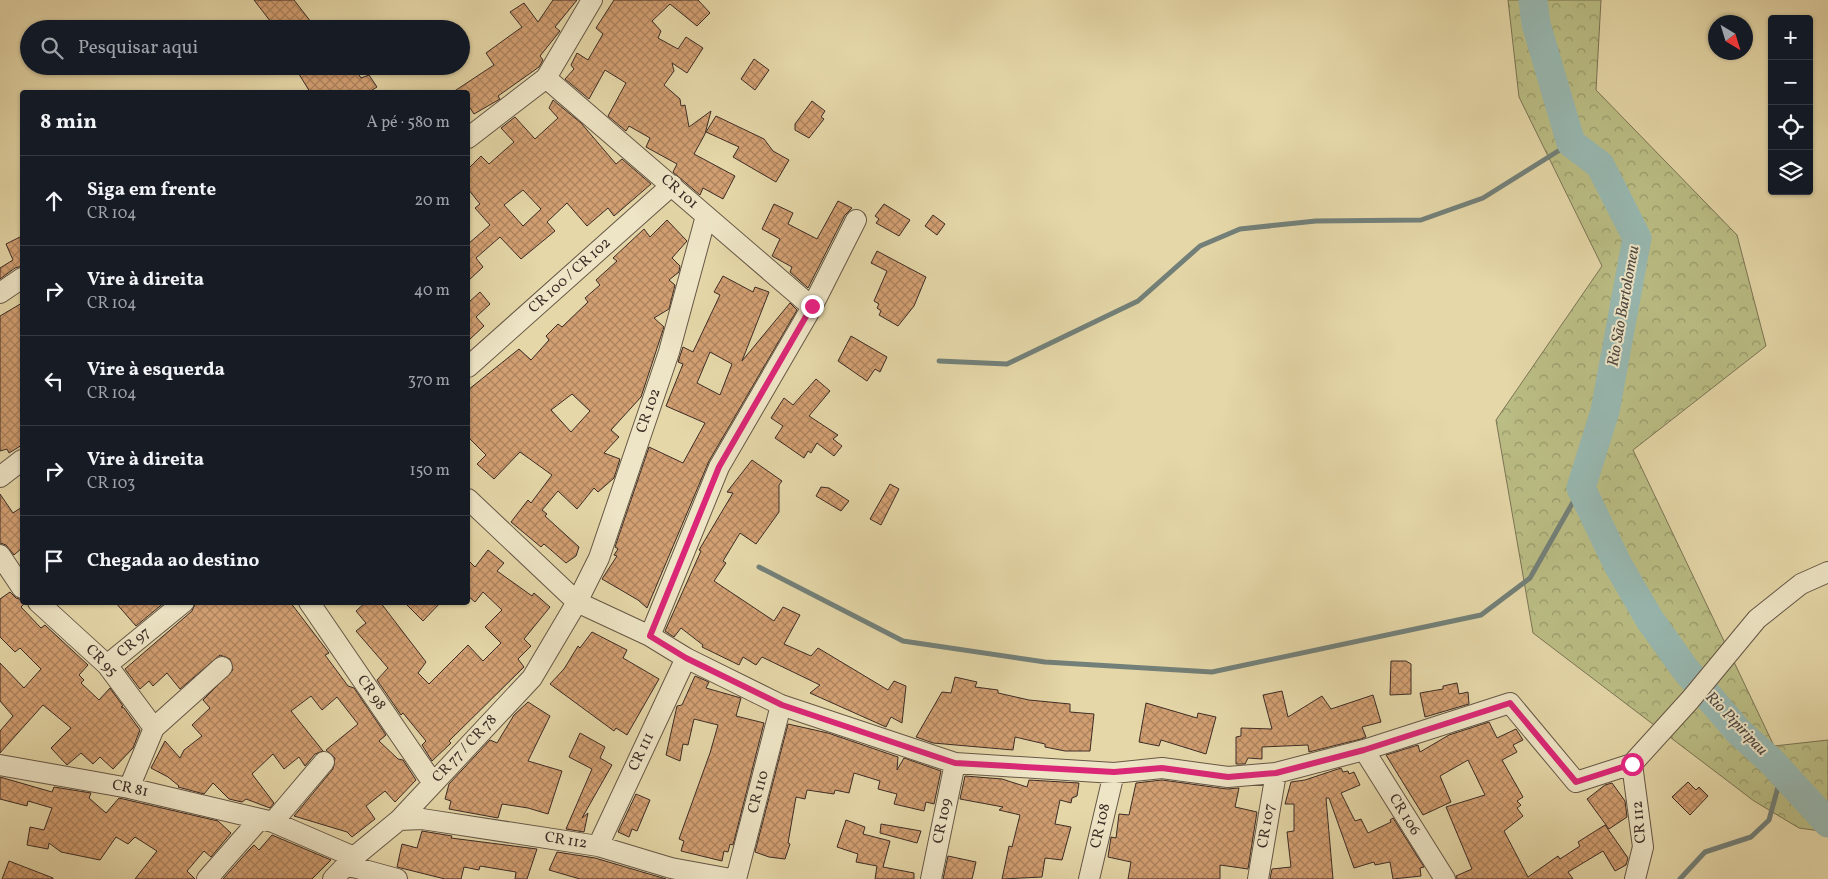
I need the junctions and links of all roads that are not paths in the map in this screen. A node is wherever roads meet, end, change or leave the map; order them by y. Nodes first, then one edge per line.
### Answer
1 (592, 0) edge
2 (546, 78) junction
3 (470, 136) edge
4 (672, 186) junction
5 (706, 216) junction
6 (856, 220) dead end
7 (20, 279) edge
8 (0, 293) edge
9 (812, 306) junction
10 (470, 365) edge
11 (20, 462) edge
12 (0, 477) edge
13 (470, 501) edge
14 (0, 556) edge
15 (1828, 572) edge
16 (20, 585) edge
17 (577, 602) junction
18 (41, 605) edge
19 (180, 605) edge
20 (311, 605) edge
21 (650, 636) junction
22 (686, 658) junction
23 (108, 665) junction
24 (222, 666) dead end
25 (782, 705) junction
26 (154, 728) junction
27 (1364, 750) junction
28 (324, 762) dead end
29 (955, 763) junction
30 (1632, 764) junction
31 (0, 765) edge
32 (1114, 772) junction
33 (1276, 773) junction
34 (433, 784) junction
35 (129, 788) junction
36 (399, 820) junction
37 (266, 821) junction
38 (598, 846) junction
39 (344, 867) edge
40 (207, 879) edge
41 (397, 879) edge
42 (730, 879) edge
43 (736, 879) edge
44 (931, 879) edge
45 (1089, 879) edge
46 (1258, 879) edge
47 (1445, 879) edge
48 (1635, 879) edge

1 - 2 street
2 - 3 street
2 - 4 street, CR 101
4 - 5 street, CR 101
4 - 10 street, CR 100 / CR 102
5 - 9 street, CR 101
5 - 17 street, CR 102
6 - 9 street
7 - 8 street
9 - 21 street
11 - 12 street
13 - 17 street
14 - 16 street
15 - 30 street
17 - 21 street
17 - 34 street, CR 77 / CR 78
18 - 23 street, CR 95
19 - 23 street, CR 97
20 - 34 street, CR 98
21 - 22 street
22 - 25 street
22 - 38 street, CR 111
23 - 26 street, CR 95
24 - 26 street
25 - 29 street
25 - 43 street, CR 110
26 - 35 street
27 - 30 street
27 - 33 street
27 - 47 street, CR 106
28 - 37 street
29 - 32 street
29 - 44 street, CR 109
30 - 48 street, CR 112
31 - 35 street, CR 81
32 - 33 street
32 - 45 street, CR 108
33 - 46 street, CR 107
34 - 36 street, CR 77 / CR 78
35 - 37 street, CR 81
36 - 38 street, CR 112
36 - 39 street, CR 77 / CR 78
37 - 39 street, CR 81
37 - 40 street
38 - 42 street, CR 112
39 - 41 street, CR 81

